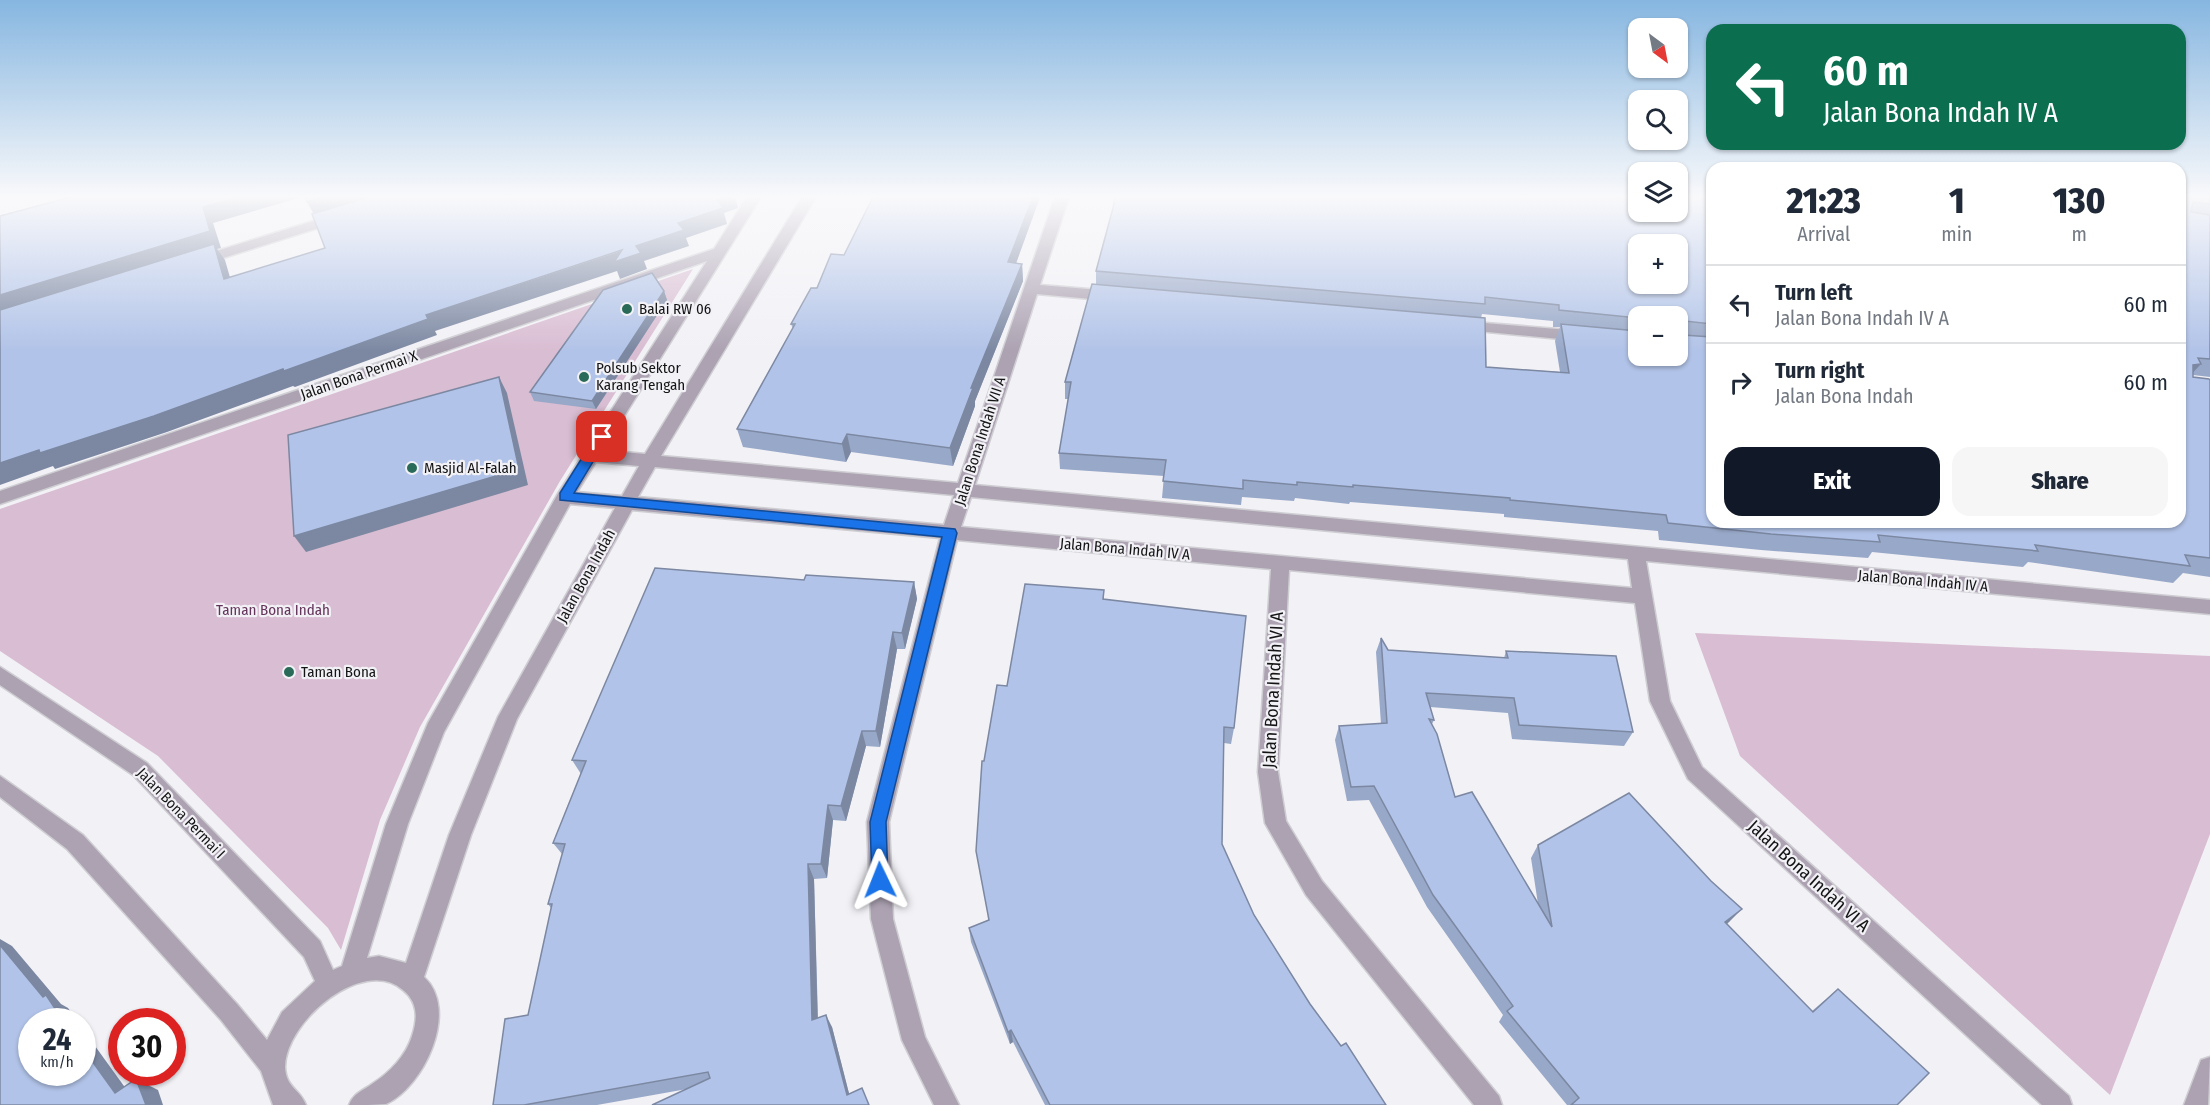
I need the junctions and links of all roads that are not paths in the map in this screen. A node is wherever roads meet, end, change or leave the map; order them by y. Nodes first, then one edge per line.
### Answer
1 (239, 249) edge
2 (719, 249) edge
3 (778, 249) edge
4 (1044, 249) edge
5 (717, 252) junction
6 (180, 267) edge
7 (1030, 289) junction
8 (1126, 297) edge
9 (1447, 325) edge
10 (1602, 338) edge
11 (590, 455) junction
12 (649, 462) junction
13 (963, 491) junction
14 (565, 497) junction
15 (0, 498) edge
16 (626, 503) junction
17 (950, 533) junction
18 (1636, 554) junction
19 (1280, 563) junction
20 (1642, 596) junction
21 (2210, 607) edge
22 (0, 675) edge
23 (0, 785) edge
24 (351, 973) junction
25 (412, 979) junction
26 (328, 985) junction
27 (273, 1066) junction
28 (2210, 1068) edge
29 (374, 1102) edge
30 (294, 1105) edge
31 (947, 1105) edge
32 (1490, 1105) edge
33 (2060, 1105) edge
34 (2196, 1105) edge

1 - 6 street
2 - 5 street
3 - 12 street, Jalan Bona Indah
4 - 7 street, Jalan Bona Indah VII A
5 - 11 street
5 - 15 street, Jalan Bona Permai X
7 - 8 street
7 - 13 street, Jalan Bona Indah VII A
9 - 10 street
11 - 12 street, Jalan Bona Indah IV A
11 - 14 street
12 - 13 street, Jalan Bona Indah IV A
12 - 16 street, Jalan Bona Indah
13 - 17 street, Jalan Bona Indah VII A
13 - 18 street, Jalan Bona Indah IV A
14 - 16 street, Jalan Bona Indah IV A
14 - 24 street
16 - 17 street, Jalan Bona Indah IV A
16 - 25 street, Jalan Bona Indah
17 - 19 street, Jalan Bona Indah IV A
17 - 31 street, Jalan Bona Indah VII A
18 - 20 street
18 - 21 street, Jalan Bona Indah IV A
19 - 20 street, Jalan Bona Indah IV A
19 - 32 street, Jalan Bona Indah VI A
20 - 33 street, Jalan Bona Indah VI A
22 - 26 street, Jalan Bona Permai I
23 - 27 street
24 - 25 street
24 - 26 street
25 - 29 street
26 - 27 street
27 - 30 street
28 - 34 street

